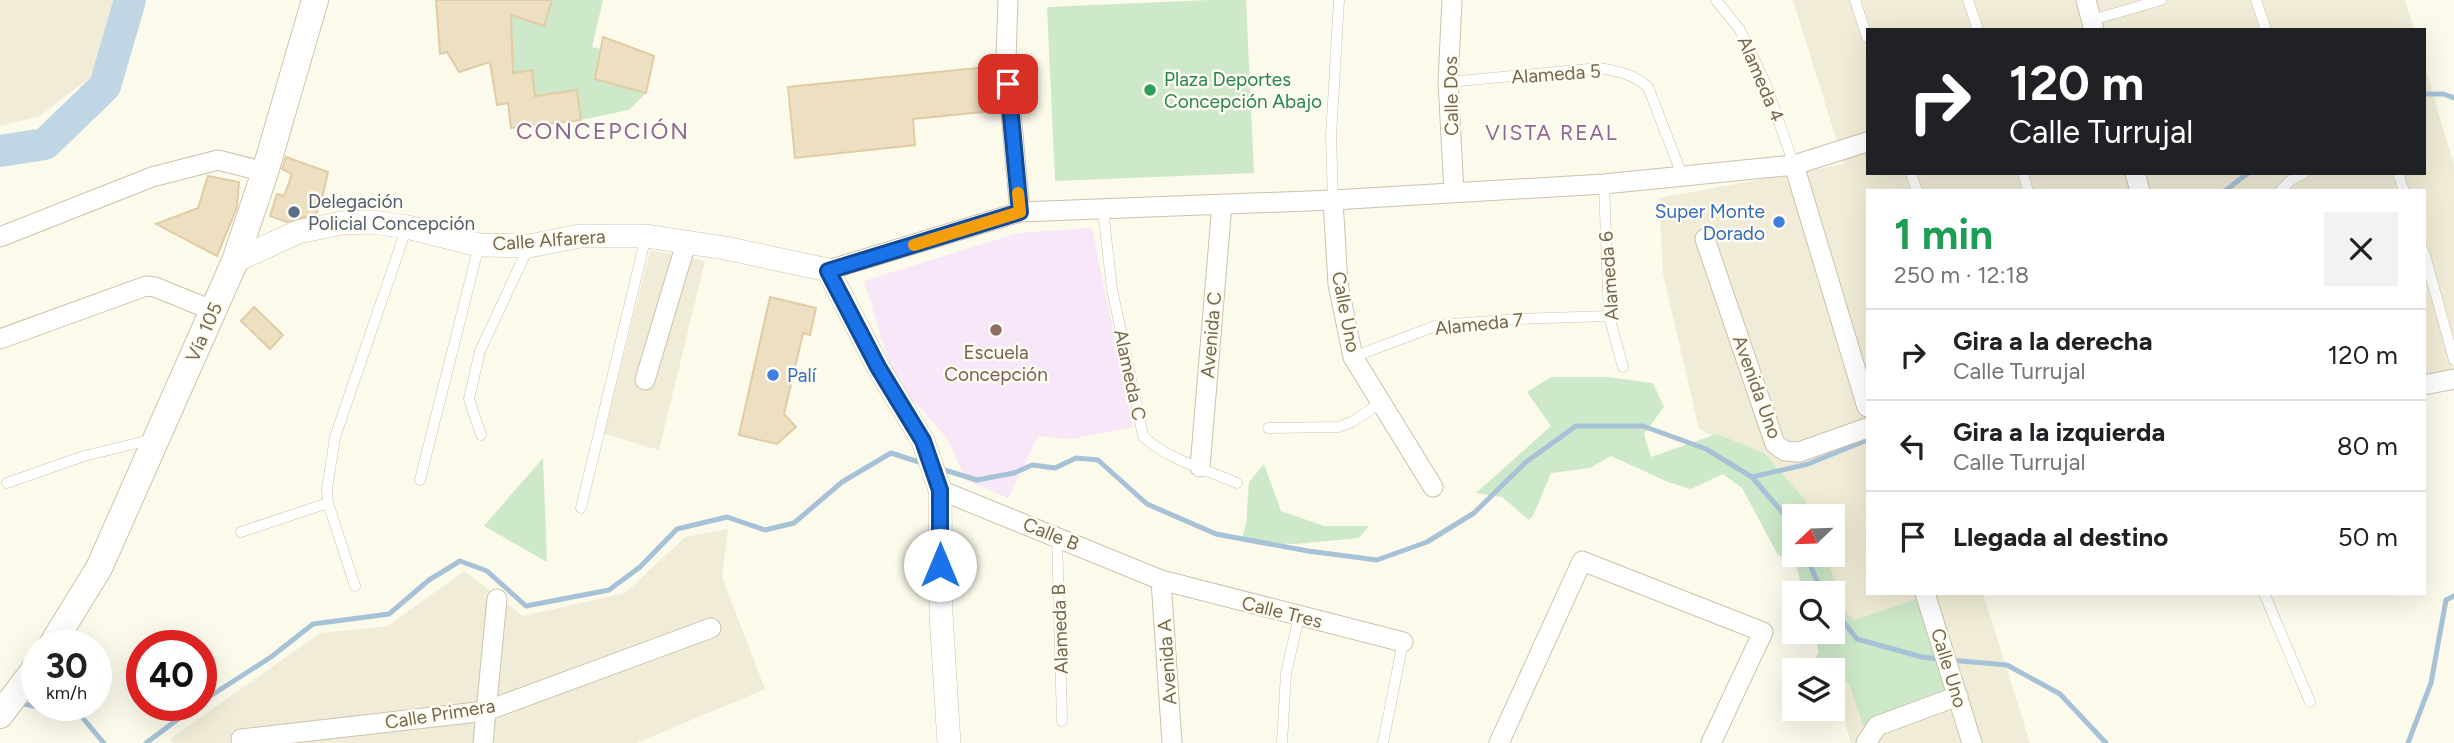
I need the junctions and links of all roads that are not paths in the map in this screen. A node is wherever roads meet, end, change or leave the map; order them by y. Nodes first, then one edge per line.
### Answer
1 (315, 0) edge
2 (1008, 0) edge
3 (1339, 0) edge
4 (1452, 0) edge
5 (1716, 0) edge
6 (1855, 0) edge
7 (1969, 0) edge
8 (2086, 0) edge
9 (2161, 0) edge
10 (2256, 0) edge
11 (2093, 25) edge
12 (1977, 28) edge
13 (2265, 28) edge
14 (1866, 34) edge
15 (1448, 82) junction
16 (1866, 142) edge
17 (1794, 165) junction
18 (265, 172) junction
19 (1682, 175) junction
20 (2300, 175) edge
21 (1604, 184) junction
22 (2282, 189) edge
23 (1454, 192) junction
24 (1333, 200) junction
25 (1222, 204) junction
26 (1103, 210) junction
27 (1020, 212) junction
28 (407, 226) junction
29 (646, 236) junction
30 (0, 237) edge
31 (1705, 239) dead end
32 (686, 243) junction
33 (479, 245) junction
34 (529, 246) junction
35 (2426, 259) edge
36 (235, 261) junction
37 (828, 271) junction
38 (214, 311) junction
39 (1609, 316) junction
40 (0, 339) edge
41 (1353, 357) junction
42 (2454, 360) edge
43 (1623, 367) dead end
44 (2454, 379) edge
45 (645, 380) dead end
46 (2426, 384) edge
47 (1380, 403) junction
48 (1866, 404) edge
49 (1268, 428) dead end
50 (1866, 428) edge
51 (481, 435) dead end
52 (157, 438) junction
53 (1200, 467) junction
54 (420, 480) dead end
55 (7, 483) dead end
56 (1237, 483) dead end
57 (1433, 487) dead end
58 (940, 490) junction
59 (328, 503) junction
60 (581, 508) dead end
61 (241, 532) dead end
62 (1057, 536) junction
63 (1161, 580) junction
64 (355, 586) dead end
65 (1926, 595) edge
66 (2265, 595) edge
67 (497, 599) dead end
68 (1299, 617) junction
69 (711, 628) dead end
70 (61, 630) edge
71 (1403, 642) joint
72 (21, 687) edge
73 (1958, 696) junction
74 (2311, 702) dead end
75 (7, 706) edge
76 (486, 711) junction
77 (1062, 721) dead end
78 (241, 739) dead end
79 (483, 743) edge
80 (949, 743) edge
81 (1172, 743) edge
82 (1282, 743) edge
83 (1383, 743) edge
84 (1499, 743) edge
85 (1711, 743) edge
86 (1866, 743) edge
87 (1972, 743) edge

1 - 18 main road, Vía 105
2 - 27 street
3 - 24 lane
4 - 15 street, Calle Dos
5 - 17 lane, Alameda 4
6 - 14 lane
7 - 12 lane
8 - 11 street
9 - 11 lane
10 - 13 lane
15 - 19 lane, Alameda 5
15 - 23 street, Calle Dos
16 - 17 street
17 - 19 street
17 - 48 street
18 - 30 street
18 - 36 main road, Vía 105
19 - 21 street
20 - 22 lane
21 - 23 street
21 - 39 lane, Alameda 6
23 - 24 street
24 - 25 street
24 - 41 street, Calle Uno
25 - 26 street
25 - 53 street, Avenida C
26 - 27 street
26 - 53 lane, Alameda C
27 - 37 street
28 - 33 street, Calle Alfarera
28 - 36 street, Calle Alfarera
28 - 59 lane
29 - 32 street, Calle Alfarera
29 - 34 street, Calle Alfarera
29 - 60 lane
31 - 50 street, Avenida Uno
32 - 37 street, Calle Alfarera
32 - 45 street
33 - 34 street, Calle Alfarera
33 - 54 lane
34 - 51 lane
35 - 42 lane
36 - 38 main road, Vía 105
37 - 58 street
38 - 40 street
38 - 52 main road, Vía 105
39 - 41 lane, Alameda 7
39 - 43 lane, Alameda 6
41 - 47 street, Calle Uno
44 - 46 street
47 - 49 lane
47 - 57 street, Calle Uno
52 - 55 lane
52 - 70 main road, Vía 105
53 - 56 lane, Alameda C
58 - 62 street, Calle B
58 - 80 street
59 - 61 lane
59 - 64 lane
62 - 63 street, Calle B
62 - 77 lane, Alameda B
63 - 68 street, Calle Tres
63 - 81 street, Avenida A
65 - 73 street, Calle Uno
66 - 74 lane
67 - 76 street
68 - 71 street, Calle Tres
68 - 82 lane
69 - 76 street, Calle Primera
71 - 83 lane
72 - 75 main road
73 - 86 street
73 - 87 street, Calle Uno
76 - 78 street, Calle Primera
76 - 79 street
84 - 85 street

